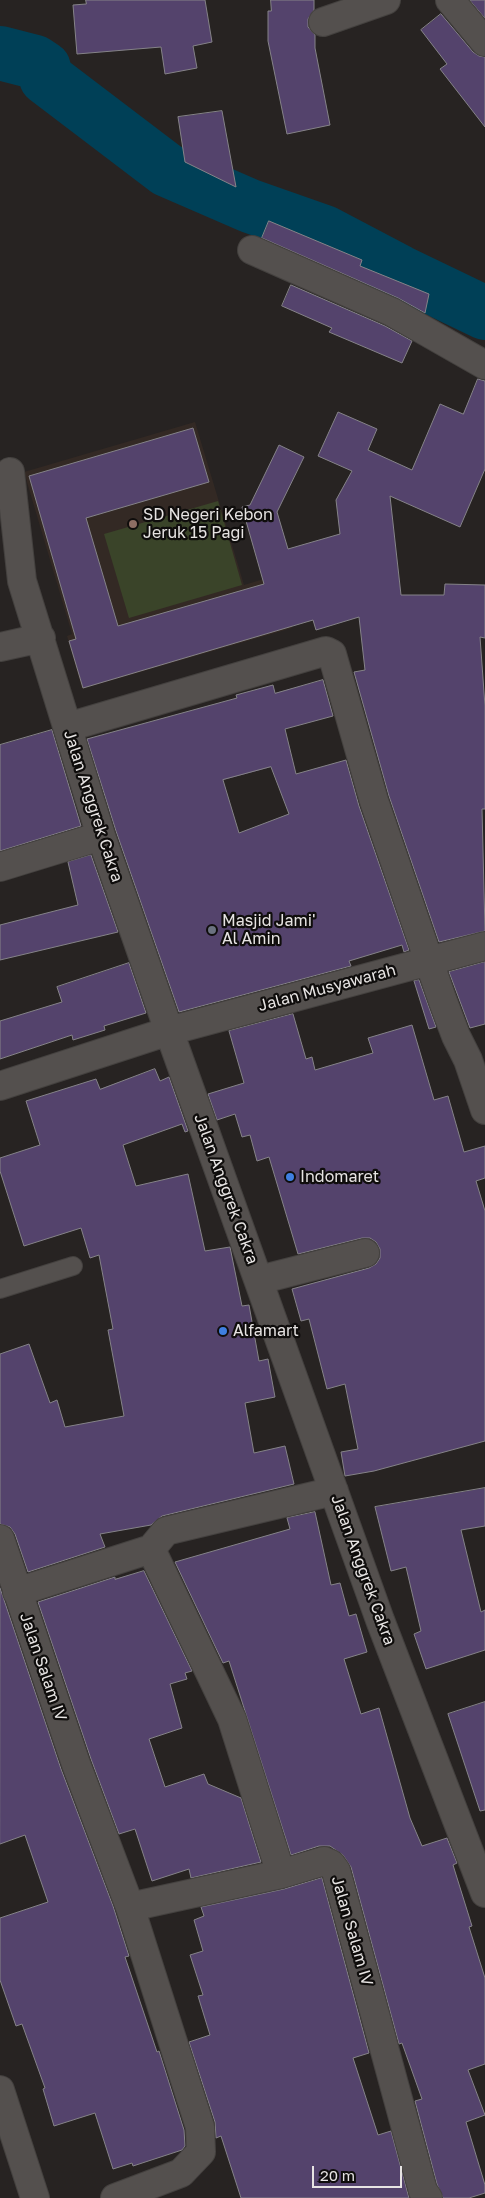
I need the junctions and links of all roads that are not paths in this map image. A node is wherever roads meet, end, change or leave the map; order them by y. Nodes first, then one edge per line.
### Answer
1 (386, 0) edge
2 (450, 0) edge
3 (323, 22) dead end
4 (485, 42) edge
5 (252, 250) dead end
6 (485, 365) edge
7 (10, 472) dead end
8 (41, 638) junction
9 (0, 647) edge
10 (68, 727) junction
11 (101, 836) junction
12 (0, 867) edge
13 (485, 946) edge
14 (430, 960) junction
15 (169, 1031) junction
16 (0, 1086) edge
17 (485, 1110) edge
18 (365, 1254) dead end
19 (73, 1266) dead end
20 (258, 1280) junction
21 (0, 1289) edge
22 (334, 1491) junction
23 (0, 1539) edge
24 (151, 1549) junction
25 (17, 1592) junction
26 (281, 1874) junction
27 (485, 1893) edge
28 (130, 1907) junction
29 (0, 2090) edge
30 (31, 2197) edge
31 (115, 2198) edge
32 (428, 2198) edge

1 - 3 street
2 - 4 street
5 - 6 street
7 - 8 street, Jalan Anggrek Cakra
8 - 9 street
8 - 10 street, Jalan Anggrek Cakra
10 - 11 street, Jalan Anggrek Cakra
10 - 14 street
11 - 12 street
11 - 15 street, Jalan Anggrek Cakra
13 - 14 street, Jalan Musyawarah
14 - 15 street, Jalan Musyawarah
14 - 17 street
15 - 16 street, Jalan Musyawarah
15 - 20 street, Jalan Anggrek Cakra
18 - 20 street
19 - 21 lane
20 - 22 street, Jalan Anggrek Cakra
22 - 24 street
22 - 27 street, Jalan Anggrek Cakra
23 - 25 street, Jalan Salam IV
24 - 25 street
24 - 26 street
25 - 28 street, Jalan Salam IV
26 - 28 street, Jalan Salam IV
26 - 32 street, Jalan Salam IV
28 - 31 street, Jalan Salam IV
29 - 30 street

